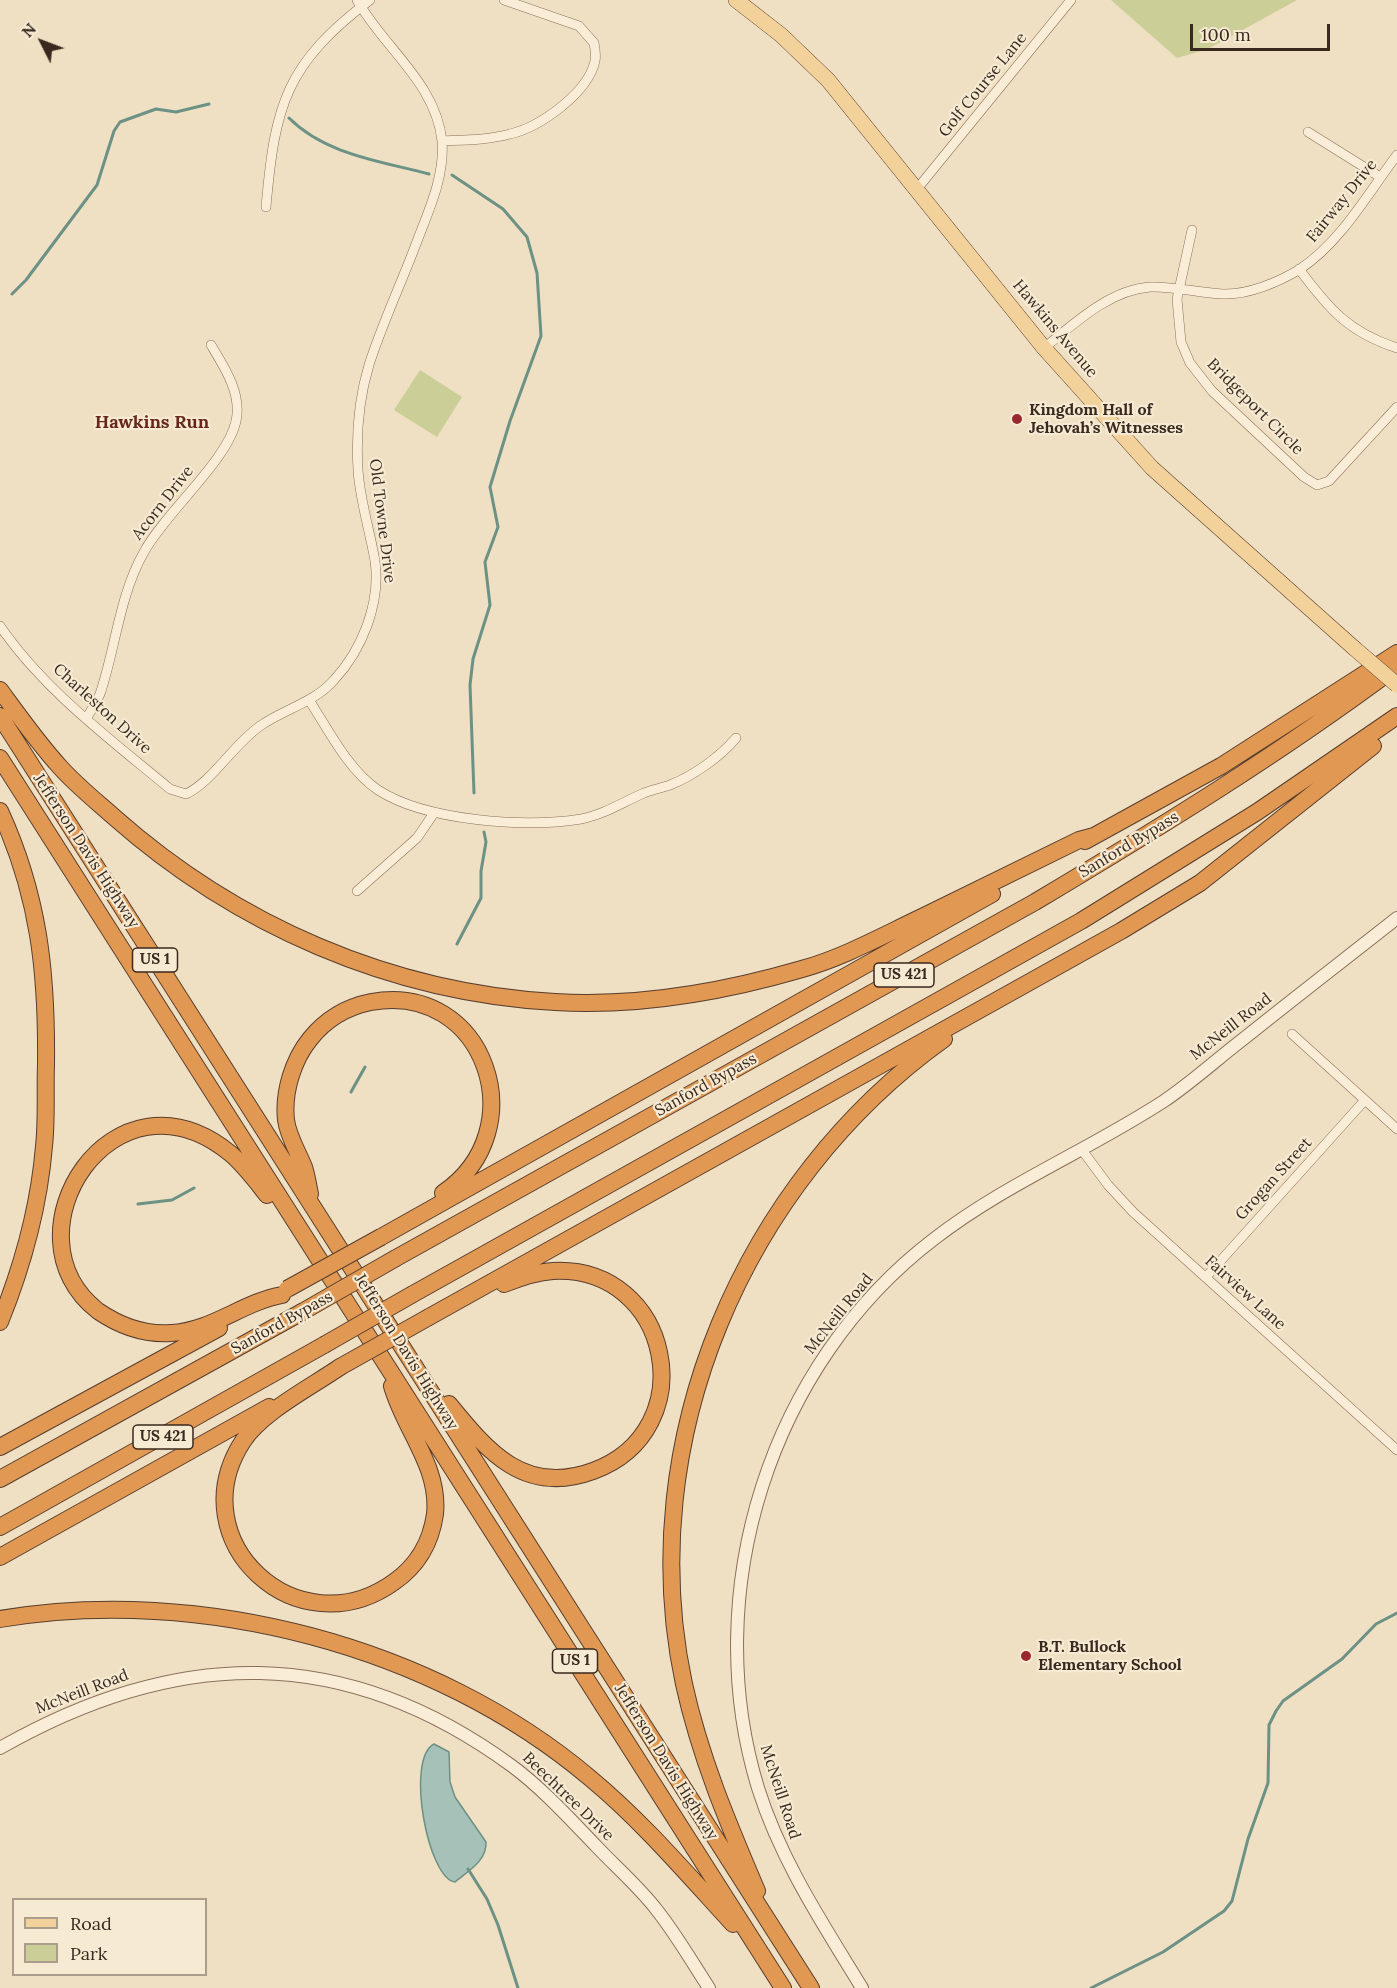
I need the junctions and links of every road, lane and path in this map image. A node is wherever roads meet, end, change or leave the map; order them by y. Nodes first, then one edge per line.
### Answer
1 (370, 0) edge
2 (504, 0) edge
3 (736, 0) edge
4 (1071, 0) edge
5 (359, 3) edge
6 (1308, 132) dead end
7 (442, 141) junction
8 (1397, 155) edge
9 (1380, 177) junction
10 (917, 189) junction
11 (266, 207) dead end
12 (1192, 230) dead end
13 (1299, 269) junction
14 (1179, 290) junction
15 (211, 345) dead end
16 (1044, 348) junction
17 (1397, 348) edge
18 (1397, 407) edge
19 (0, 626) edge
20 (1397, 653) edge
21 (1397, 666) edge
22 (1397, 685) edge
23 (0, 690) edge
24 (309, 700) junction
25 (0, 716) edge
26 (1397, 716) edge
27 (86, 719) junction
28 (1397, 727) edge
29 (736, 738) dead end
30 (0, 758) edge
31 (197, 789) joint
32 (0, 811) edge
33 (434, 813) junction
34 (1094, 836) junction
35 (357, 891) dead end
36 (1397, 918) edge
37 (1051, 971) junction
38 (1292, 1034) dead end
39 (1365, 1100) junction
40 (1397, 1130) edge
41 (1082, 1150) junction
42 (313, 1203) junction
43 (289, 1213) junction
44 (381, 1237) junction
45 (1206, 1277) junction
46 (284, 1292) junction
47 (433, 1315) junction
48 (0, 1322) edge
49 (340, 1367) junction
50 (388, 1367) junction
51 (421, 1377) junction
52 (0, 1447) edge
53 (1397, 1450) edge
54 (0, 1479) edge
55 (0, 1527) edge
56 (0, 1557) edge
57 (0, 1619) edge
58 (179, 1678) joint
59 (0, 1748) edge
60 (778, 1939) junction
61 (762, 1955) junction
62 (709, 1988) edge
63 (783, 1988) edge
64 (811, 1988) edge
65 (862, 1988) edge

1 - 5 street
2 - 7 street
3 - 10 main road, Hawkins Avenue
4 - 10 street, Golf Course Lane
5 - 7 street, Old Towne Drive
5 - 11 street
6 - 9 street
7 - 24 street, Old Towne Drive
8 - 9 street, Fairway Drive
9 - 13 street, Fairway Drive
10 - 16 main road, Hawkins Avenue
12 - 14 street, Bridgeport Circle
13 - 14 street, Fairway Drive
13 - 17 street
14 - 16 street, Fairway Drive
14 - 18 street, Bridgeport Circle
15 - 27 street, Acorn Drive
16 - 22 main road, Hawkins Avenue, bridge
19 - 27 street, Charleston Drive
20 - 34 highway
21 - 54 highway, Sanford Bypass / US 421, bridge
23 - 34 highway
24 - 31 street, Old Towne Drive
24 - 33 street
25 - 42 highway, Jefferson Davis Highway / US 1
26 - 55 highway, US 421, bridge
27 - 31 street, Charleston Drive
28 - 37 highway
29 - 33 street
30 - 43 highway, Jefferson Davis Highway / US 1
32 - 48 highway
33 - 35 street
34 - 44 highway
36 - 41 street, McNeill Road
37 - 47 highway
37 - 60 highway
38 - 39 street
39 - 40 street
39 - 45 street, Grogan Street
41 - 45 street, Fairview Lane
41 - 65 street, McNeill Road
42 - 44 highway
42 - 51 highway, Jefferson Davis Highway / US 1
43 - 46 highway
43 - 50 highway, Jefferson Davis Highway / US 1
44 - 46 highway, bridge
45 - 53 street, Fairview Lane
46 - 52 highway
47 - 49 highway, bridge
47 - 51 highway
49 - 50 highway
49 - 56 highway
50 - 61 highway, Jefferson Davis Highway / US 1
51 - 60 highway, Jefferson Davis Highway / US 1
57 - 61 highway
58 - 59 street, McNeill Road
58 - 62 street, Beechtree Drive
60 - 64 highway, Jefferson Davis Highway / US 1
61 - 63 highway, Jefferson Davis Highway / US 1

